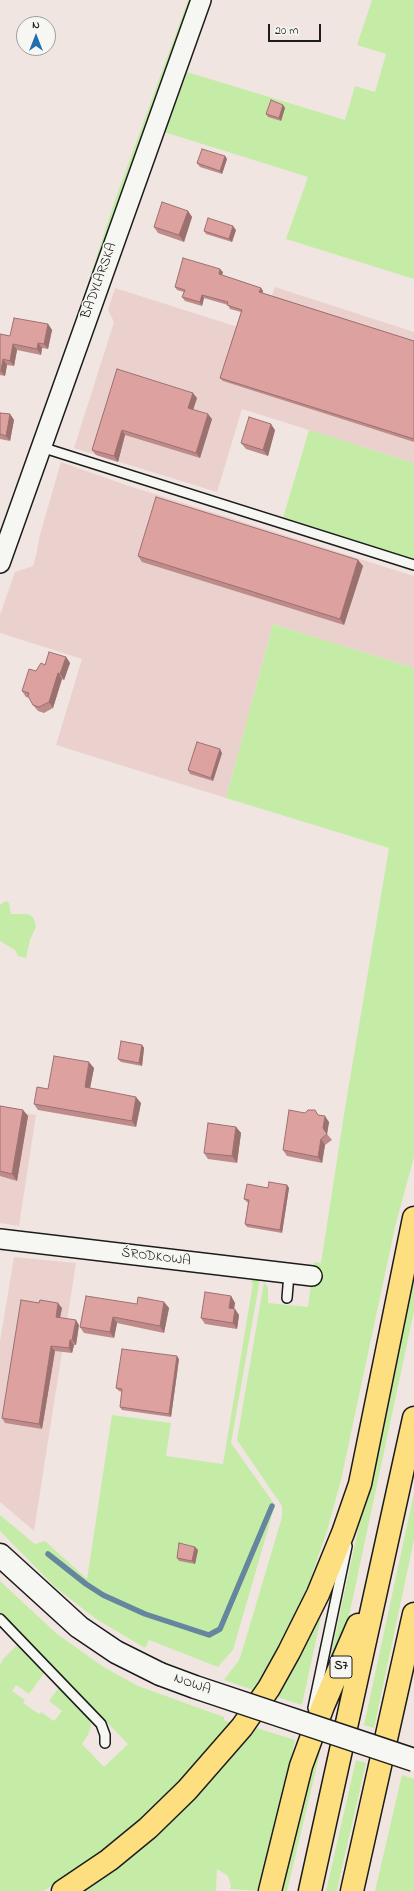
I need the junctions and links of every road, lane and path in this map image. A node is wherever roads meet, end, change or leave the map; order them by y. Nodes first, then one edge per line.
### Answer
1 (201, 0) edge
2 (41, 447) junction
3 (0, 563) edge
4 (414, 565) edge
5 (414, 1218) edge
6 (0, 1239) edge
7 (290, 1274) junction
8 (312, 1276) dead end
9 (287, 1298) dead end
10 (414, 1418) edge
11 (360, 1484) junction
12 (0, 1555) edge
13 (382, 1567) junction
14 (414, 1614) edge
15 (0, 1619) edge
16 (105, 1743) dead end
17 (414, 1760) edge
18 (301, 1766) junction
19 (63, 1891) edge
20 (270, 1891) edge
21 (310, 1891) edge
22 (352, 1891) edge

1 - 2 street, BADYLARSKA
2 - 3 street, BADYLARSKA
2 - 4 lane
5 - 11 highway
6 - 7 street, ŚRODKOWA
7 - 8 street, ŚRODKOWA
7 - 9 lane
10 - 13 highway, S7
11 - 18 lane
11 - 19 highway
12 - 17 street, NOWA, bridge
13 - 18 highway, S7
13 - 21 highway
14 - 22 highway
15 - 16 lane
18 - 20 highway, S7

